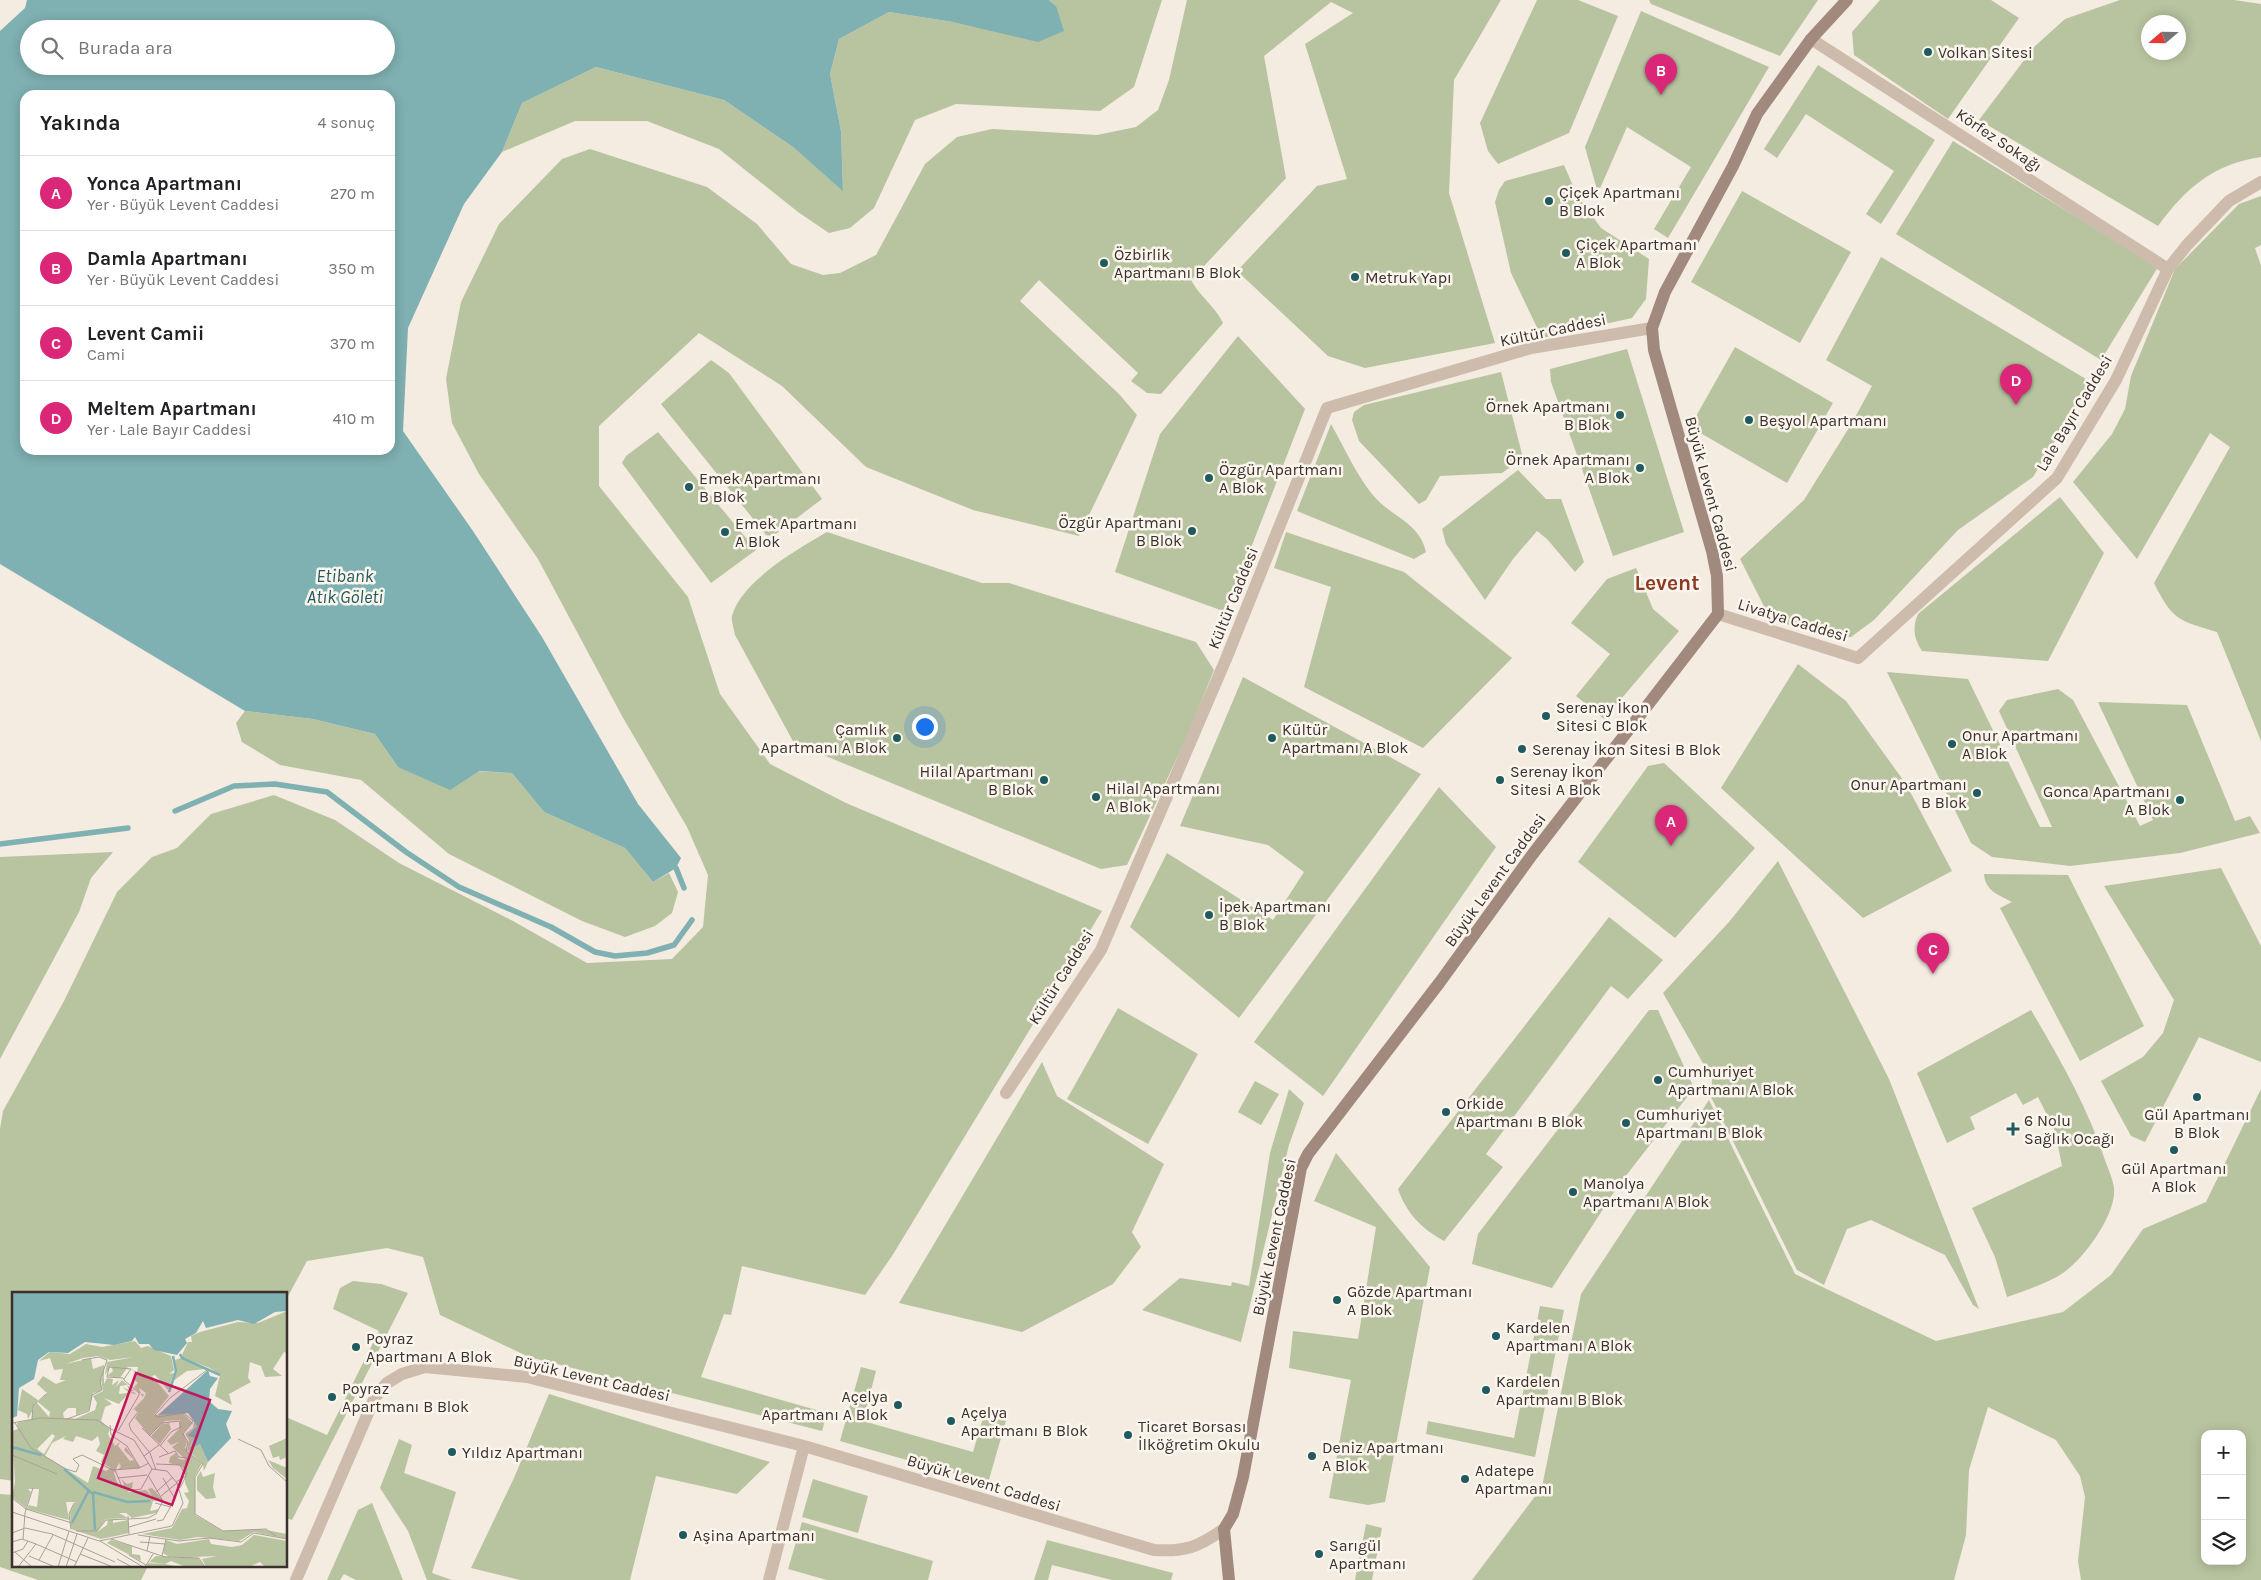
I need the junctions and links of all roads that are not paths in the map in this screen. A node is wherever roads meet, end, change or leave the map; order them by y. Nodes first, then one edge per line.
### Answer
1 (1847, 0) edge
2 (1811, 39) junction
3 (2261, 182) edge
4 (2168, 269) junction
5 (1652, 328) junction
6 (1718, 614) junction
7 (1858, 658) joint
8 (1006, 1093) dead end
9 (804, 1446) junction
10 (1224, 1529) junction
11 (296, 1580) edge
12 (769, 1580) edge
13 (1229, 1580) edge

1 - 2 street, Büyük Levent Caddesi
2 - 4 street, Körfez Sokağı
2 - 5 street, Büyük Levent Caddesi
3 - 4 street, Lale Bayır Caddesi
4 - 7 street, Lale Bayır Caddesi
5 - 6 street, Büyük Levent Caddesi
5 - 8 street, Kültür Caddesi
6 - 7 street, Livatya Caddesi
6 - 10 street, Büyük Levent Caddesi
9 - 10 street, Büyük Levent Caddesi
9 - 11 street, Büyük Levent Caddesi
9 - 12 street
10 - 13 street

